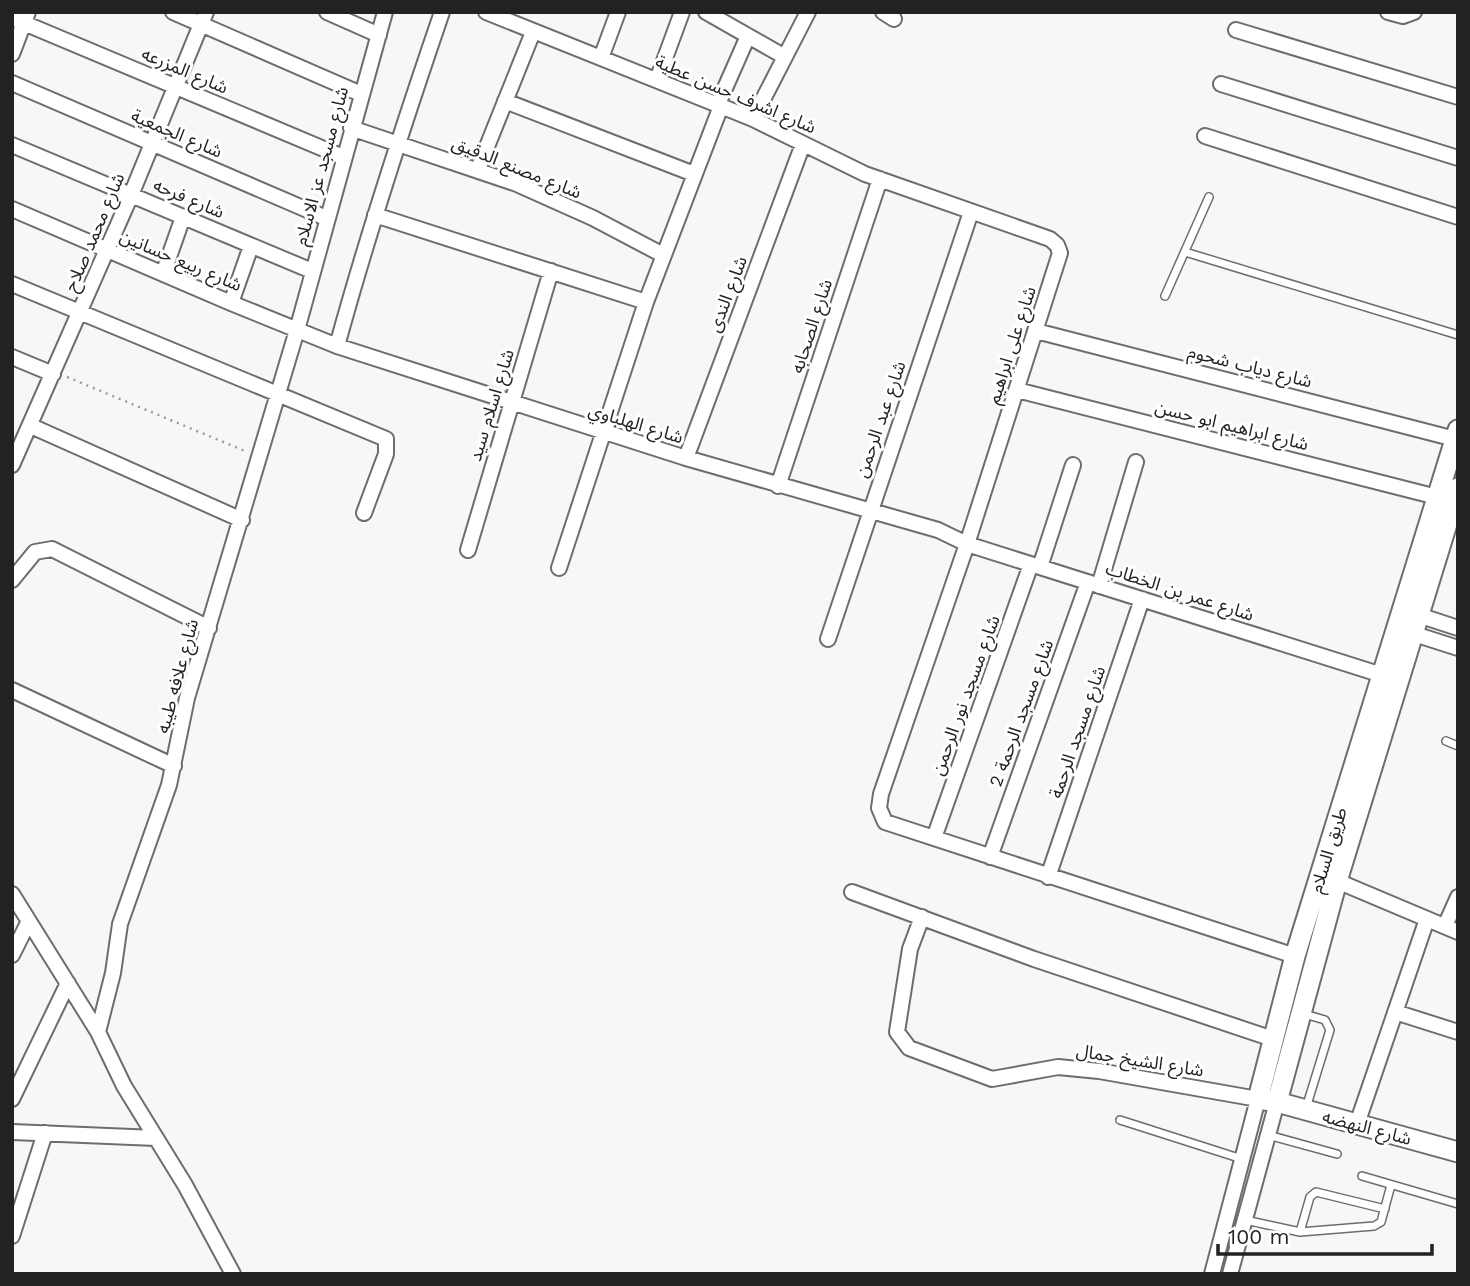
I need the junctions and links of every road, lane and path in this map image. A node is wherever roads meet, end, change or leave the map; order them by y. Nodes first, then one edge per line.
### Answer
1 (173, 12) edge
2 (327, 12) edge
3 (385, 12) edge
4 (442, 12) edge
5 (486, 12) edge
6 (618, 12) edge
7 (682, 12) edge
8 (706, 12) edge
9 (808, 12) edge
10 (1388, 12) edge
11 (1414, 12) edge
12 (502, 15) edge
13 (22, 18) edge
14 (204, 18) edge
15 (1236, 30) dead end
16 (533, 32) junction
17 (379, 35) junction
18 (748, 36) junction
19 (12, 54) edge
20 (785, 57) junction
21 (601, 58) junction
22 (657, 80) junction
23 (12, 83) edge
24 (1221, 84) dead end
25 (177, 88) junction
26 (361, 94) junction
27 (1458, 97) edge
28 (505, 101) junction
29 (719, 105) junction
30 (753, 119) junction
31 (351, 128) junction
32 (1205, 136) dead end
33 (397, 142) junction
34 (153, 144) junction
35 (803, 144) junction
36 (12, 145) edge
37 (343, 157) junction
38 (1458, 158) edge
39 (478, 169) junction
40 (694, 174) junction
41 (880, 179) junction
42 (131, 195) junction
43 (1209, 197) dead end
44 (12, 209) edge
45 (971, 212) junction
46 (374, 215) junction
47 (1458, 216) edge
48 (184, 217) junction
49 (326, 218) junction
50 (251, 246) junction
51 (108, 249) junction
52 (1185, 252) junction
53 (663, 255) junction
54 (312, 271) junction
55 (551, 271) junction
56 (163, 274) junction
57 (12, 284) edge
58 (1165, 296) dead end
59 (646, 302) junction
60 (231, 303) junction
61 (80, 313) junction
62 (297, 330) junction
63 (1036, 331) junction
64 (1458, 335) edge
65 (337, 346) junction
66 (12, 357) edge
67 (54, 373) junction
68 (1017, 390) junction
69 (278, 396) junction
70 (512, 403) junction
71 (31, 426) junction
72 (602, 432) junction
73 (1456, 435) edge
74 (260, 458) junction
75 (686, 458) junction
76 (1136, 462) dead end
77 (12, 465) edge
78 (1073, 466) dead end
79 (778, 485) junction
80 (1458, 488) edge
81 (1437, 497) junction
82 (869, 511) junction
83 (364, 513) dead end
84 (242, 520) junction
85 (967, 544) junction
86 (468, 550) dead end
87 (1036, 566) junction
88 (559, 568) dead end
89 (12, 580) edge
90 (1093, 584) junction
91 (1142, 599) junction
92 (1408, 622) junction
93 (209, 628) junction
94 (1458, 628) edge
95 (828, 639) dead end
96 (1458, 648) edge
97 (1382, 675) junction
98 (12, 690) edge
99 (1446, 741) dead end
100 (1458, 746) edge
101 (174, 766) junction
102 (934, 838) junction
103 (990, 858) junction
104 (1048, 877) junction
105 (1336, 881) junction
106 (852, 892) dead end
107 (12, 894) edge
108 (1458, 897) edge
109 (922, 917) junction
110 (1427, 919) junction
111 (29, 921) junction
112 (1452, 929) edge
113 (12, 955) edge
114 (1295, 956) junction
115 (68, 984) junction
116 (1395, 1012) junction
117 (1301, 1013) junction
118 (98, 1032) junction
119 (1458, 1032) edge
120 (1273, 1039) junction
121 (12, 1099) edge
122 (1267, 1101) junction
123 (1305, 1110) junction
124 (1120, 1120) dead end
125 (1357, 1124) junction
126 (12, 1132) edge
127 (46, 1133) junction
128 (1268, 1135) junction
129 (156, 1138) junction
130 (1458, 1152) edge
131 (1337, 1154) dead end
132 (1242, 1159) junction
133 (1362, 1176) dead end
134 (1391, 1185) junction
135 (1458, 1204) edge
136 (1385, 1209) junction
137 (1244, 1220) junction
138 (1300, 1232) junction
139 (12, 1236) edge
140 (233, 1274) edge
141 (1212, 1274) edge
142 (1230, 1274) edge

1 - 14 street
2 - 17 street
3 - 17 street, شارع مسجد عز الاسلام
4 - 33 street
5 - 12 street, شارع اشرف حسن عطية
6 - 21 street
7 - 22 street
8 - 18 street
9 - 20 street
10 - 11 street
12 - 16 street, شارع اشرف حسن عطية
13 - 19 street
13 - 25 street, شارع المزرعه
14 - 25 street, شارع محمد صلاح
14 - 26 street
15 - 27 street
16 - 21 street, شارع اشرف حسن عطية
16 - 28 street
17 - 26 street, شارع مسجد عز الاسلام
18 - 20 street
18 - 29 street
20 - 30 street
21 - 22 street, شارع اشرف حسن عطية
22 - 29 street, شارع اشرف حسن عطية
23 - 34 street, شارع الجمعية
24 - 38 street
25 - 34 street, شارع محمد صلاح
25 - 37 street, شارع المزرعه
26 - 31 street, شارع مسجد عز الاسلام
28 - 39 street
28 - 40 street
29 - 30 street, شارع اشرف حسن عطية
29 - 40 street
30 - 35 street, شارع اشرف حسن عطية
31 - 33 street, شارع مصنع الدقيق
31 - 37 street, شارع مسجد عز الاسلام
32 - 47 street
33 - 39 street, شارع مصنع الدقيق
33 - 46 street
34 - 42 street, شارع محمد صلاح
34 - 49 street, شارع الجمعية
35 - 41 street, شارع اشرف حسن عطية
35 - 75 street, شارع الندى
36 - 42 street, شارع فرحه
37 - 49 street, شارع مسجد عز الاسلام
39 - 53 street, شارع مصنع الدقيق
40 - 53 street
41 - 45 street, شارع اشرف حسن عطية
41 - 79 street, شارع الصحابه
42 - 48 street, شارع فرحه
42 - 51 street, شارع محمد صلاح
43 - 52 lane
44 - 51 street, شارع ربيع حسانين
45 - 63 street, شارع على ابراهيم
45 - 82 street, شارع عبد الرحمن
46 - 55 street
46 - 65 street
48 - 50 street, شارع فرحه
48 - 56 street
49 - 54 street, شارع مسجد عز الاسلام
50 - 54 street, شارع فرحه
50 - 60 street
51 - 56 street, شارع ربيع حسانين
51 - 61 street, شارع محمد صلاح
52 - 58 lane
52 - 64 lane
53 - 59 street
54 - 62 street, شارع مسجد عز الاسلام
55 - 59 street
55 - 70 street, شارع اسلام سيد
56 - 60 street, شارع ربيع حسانين
57 - 61 street
59 - 72 street
60 - 62 street, شارع ربيع حسانين
61 - 67 street, شارع محمد صلاح
61 - 69 street
62 - 65 street, شارع الهلباوي
62 - 69 street, شارع علافه طيبه
63 - 68 street, شارع على ابراهيم
63 - 73 street, شارع دياب شحوم
65 - 70 street, شارع الهلباوي
66 - 67 street
67 - 71 street, شارع محمد صلاح
67 - 74 path
68 - 81 street, شارع ابراهيم ابو حسن
68 - 85 street, شارع على ابراهيم
69 - 74 street, شارع علافه طيبه
69 - 83 street
70 - 72 street, شارع الهلباوي
70 - 86 street, شارع اسلام سيد
71 - 77 street, شارع محمد صلاح
71 - 84 street
72 - 75 street, شارع الهلباوي
72 - 88 street
73 - 81 main road, طريق السلام
74 - 84 street, شارع علافه طيبه
75 - 79 street, شارع الهلباوي
76 - 90 street, شارع مسجد الرحمة 2
78 - 87 street, شارع مسجد نور الرحمن
79 - 82 street, شارع الهلباوي
80 - 92 main road, طريق السلام
81 - 92 main road, طريق السلام
82 - 85 street, شارع الهلباوي
82 - 95 street, شارع عبد الرحمن
84 - 93 street, شارع علافه طيبه
85 - 87 street, شارع عمر بن الخطاب
85 - 102 street, شارع على ابراهيم
87 - 90 street, شارع عمر بن الخطاب
87 - 102 street, شارع مسجد نور الرحمن
89 - 93 street
90 - 91 street, شارع عمر بن الخطاب
90 - 103 street, شارع مسجد الرحمة 2
91 - 97 street, شارع عمر بن الخطاب
91 - 104 street, شارع مسجد الرحمة
92 - 94 street
92 - 96 street
92 - 97 main road, طريق السلام
92 - 105 main road, طريق السلام
93 - 101 street, شارع علافه طيبه
97 - 114 main road, طريق السلام
98 - 101 street
99 - 100 lane
101 - 118 street, شارع علافه طيبه
102 - 103 street, شارع على ابراهيم
103 - 104 street, شارع على ابراهيم
104 - 114 street, شارع على ابراهيم
105 - 110 street
105 - 117 main road, طريق السلام
106 - 109 street
107 - 111 street
108 - 112 street
109 - 120 street
109 - 122 street, شارع الشيخ جمال
110 - 112 street
110 - 116 street
111 - 113 street
111 - 115 street
114 - 120 main road, طريق السلام
115 - 118 street
115 - 121 street
116 - 119 street
116 - 125 street
117 - 122 main road, طريق السلام
117 - 123 lane
118 - 129 street
120 - 122 main road, طريق السلام
122 - 123 main road, شارع النهضه
122 - 128 street, طريق السلام
122 - 132 street, طريق السلام
123 - 125 main road, شارع النهضه
124 - 132 lane
125 - 130 main road, شارع النهضه
126 - 127 street
127 - 129 street
127 - 139 street
128 - 131 lane
128 - 137 street, طريق السلام
129 - 140 street
132 - 141 street, طريق السلام
133 - 134 lane
134 - 135 lane
134 - 136 lane
136 - 138 lane
136 - 138 lane
137 - 138 lane
137 - 142 street, طريق السلام

